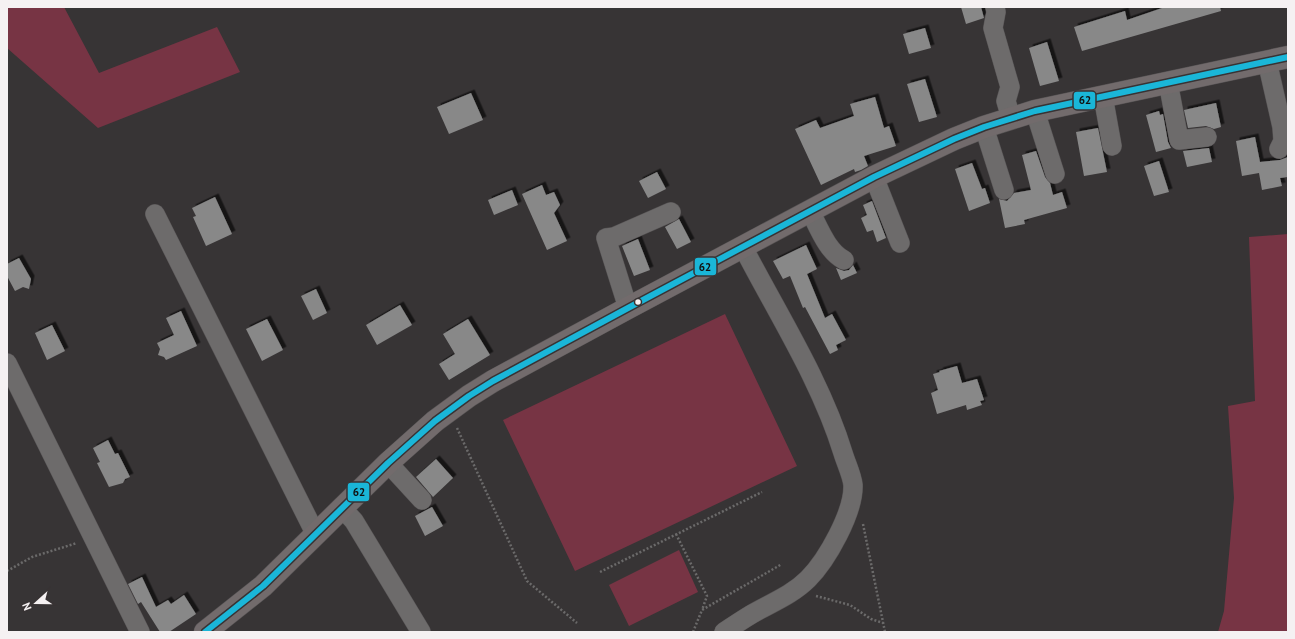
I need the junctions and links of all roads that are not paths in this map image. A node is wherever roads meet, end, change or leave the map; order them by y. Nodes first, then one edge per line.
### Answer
1 (995, 7) edge
2 (1278, 59) edge
3 (1168, 82) junction
4 (1103, 96) junction
5 (1035, 111) junction
6 (1011, 118) junction
7 (984, 127) junction
8 (1207, 137) dead end
9 (1112, 146) dead end
10 (1279, 149) dead end
11 (1055, 174) dead end
12 (874, 177) junction
13 (1004, 190) dead end
14 (810, 211) junction
15 (671, 212) dead end
16 (155, 214) dead end
17 (900, 243) dead end
18 (743, 247) junction
19 (844, 260) dead end
20 (628, 308) junction
21 (7, 363) edge
22 (388, 464) junction
23 (422, 500) dead end
24 (343, 509) junction
25 (316, 535) junction
26 (140, 632) edge
27 (205, 632) edge
28 (421, 632) edge
29 (724, 632) edge

1 - 6 street
2 - 3 main road
2 - 10 street
3 - 4 main road
3 - 8 street
4 - 5 main road
4 - 9 street
5 - 6 main road
5 - 11 street
6 - 7 main road
7 - 12 main road
7 - 13 street
12 - 14 main road
12 - 17 street
14 - 18 main road
14 - 19 street
15 - 20 street
16 - 25 street
18 - 20 main road
18 - 29 street
20 - 22 main road
21 - 26 street
22 - 23 street
22 - 24 main road
24 - 25 main road
24 - 28 street
25 - 27 main road

